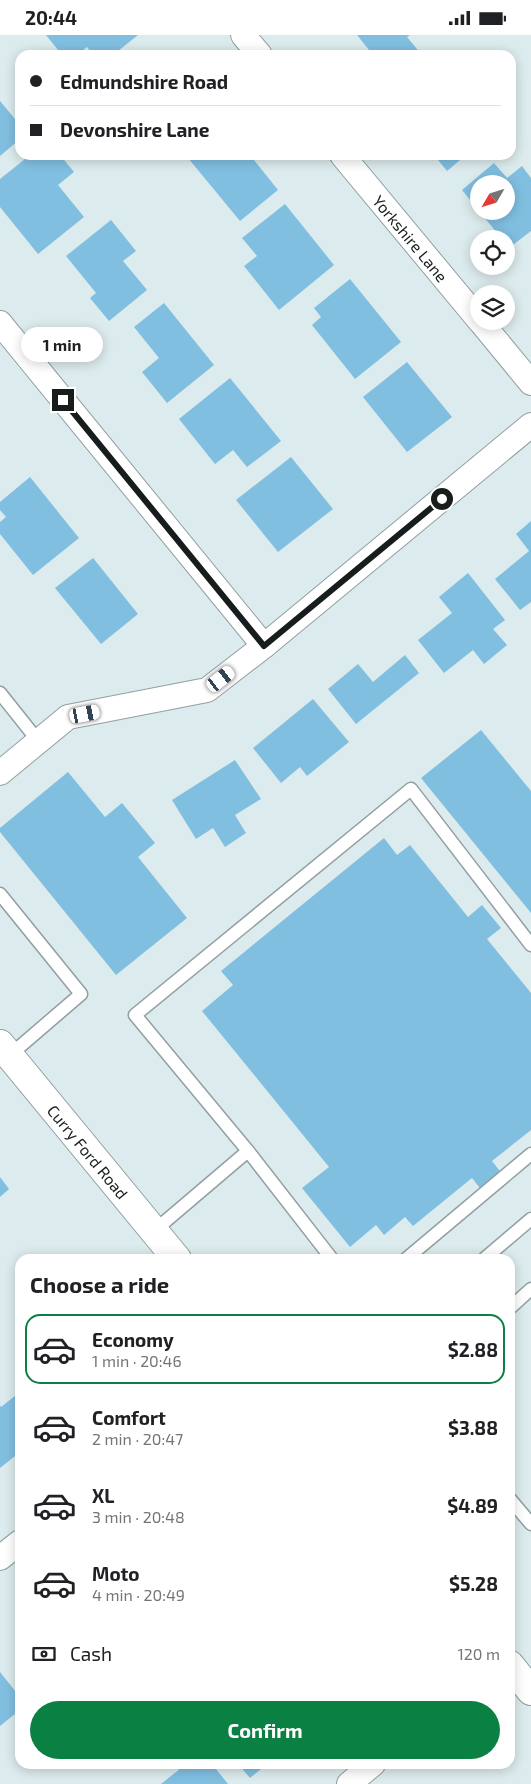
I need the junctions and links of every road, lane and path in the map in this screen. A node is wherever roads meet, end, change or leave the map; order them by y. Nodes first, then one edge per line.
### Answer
1 (243, 35) edge
2 (256, 50) edge
3 (346, 160) edge
4 (470, 310) edge
5 (0, 323) edge
6 (487, 330) edge
7 (531, 383) edge
8 (531, 425) edge
9 (264, 646) junction
10 (0, 693) edge
11 (4, 703) edge
12 (39, 742) junction
13 (0, 773) edge
14 (0, 895) edge
15 (531, 945) edge
16 (5, 1049) edge
17 (248, 1151) junction
18 (531, 1154) edge
19 (531, 1219) edge
20 (154, 1231) junction
21 (172, 1254) edge
22 (328, 1254) edge
23 (412, 1254) edge
24 (490, 1254) edge
25 (531, 1289) edge
26 (515, 1303) edge
27 (515, 1505) edge
28 (531, 1524) edge
29 (15, 1546) edge
30 (0, 1558) edge
31 (515, 1671) edge
32 (531, 1691) edge
33 (367, 1769) edge
34 (349, 1784) edge

1 - 2 street
3 - 4 street, Yorkshire Lane
5 - 9 street
6 - 7 street, Yorkshire Lane
8 - 9 street
9 - 12 street
10 - 11 lane
11 - 12 lane
12 - 13 street
14 - 16 lane
15 - 17 lane
16 - 20 street, Curry Ford Road
17 - 20 lane
17 - 22 lane
18 - 23 lane
19 - 24 lane
20 - 21 street, Curry Ford Road
25 - 26 lane
27 - 28 lane
29 - 30 street
31 - 32 street
33 - 34 street

